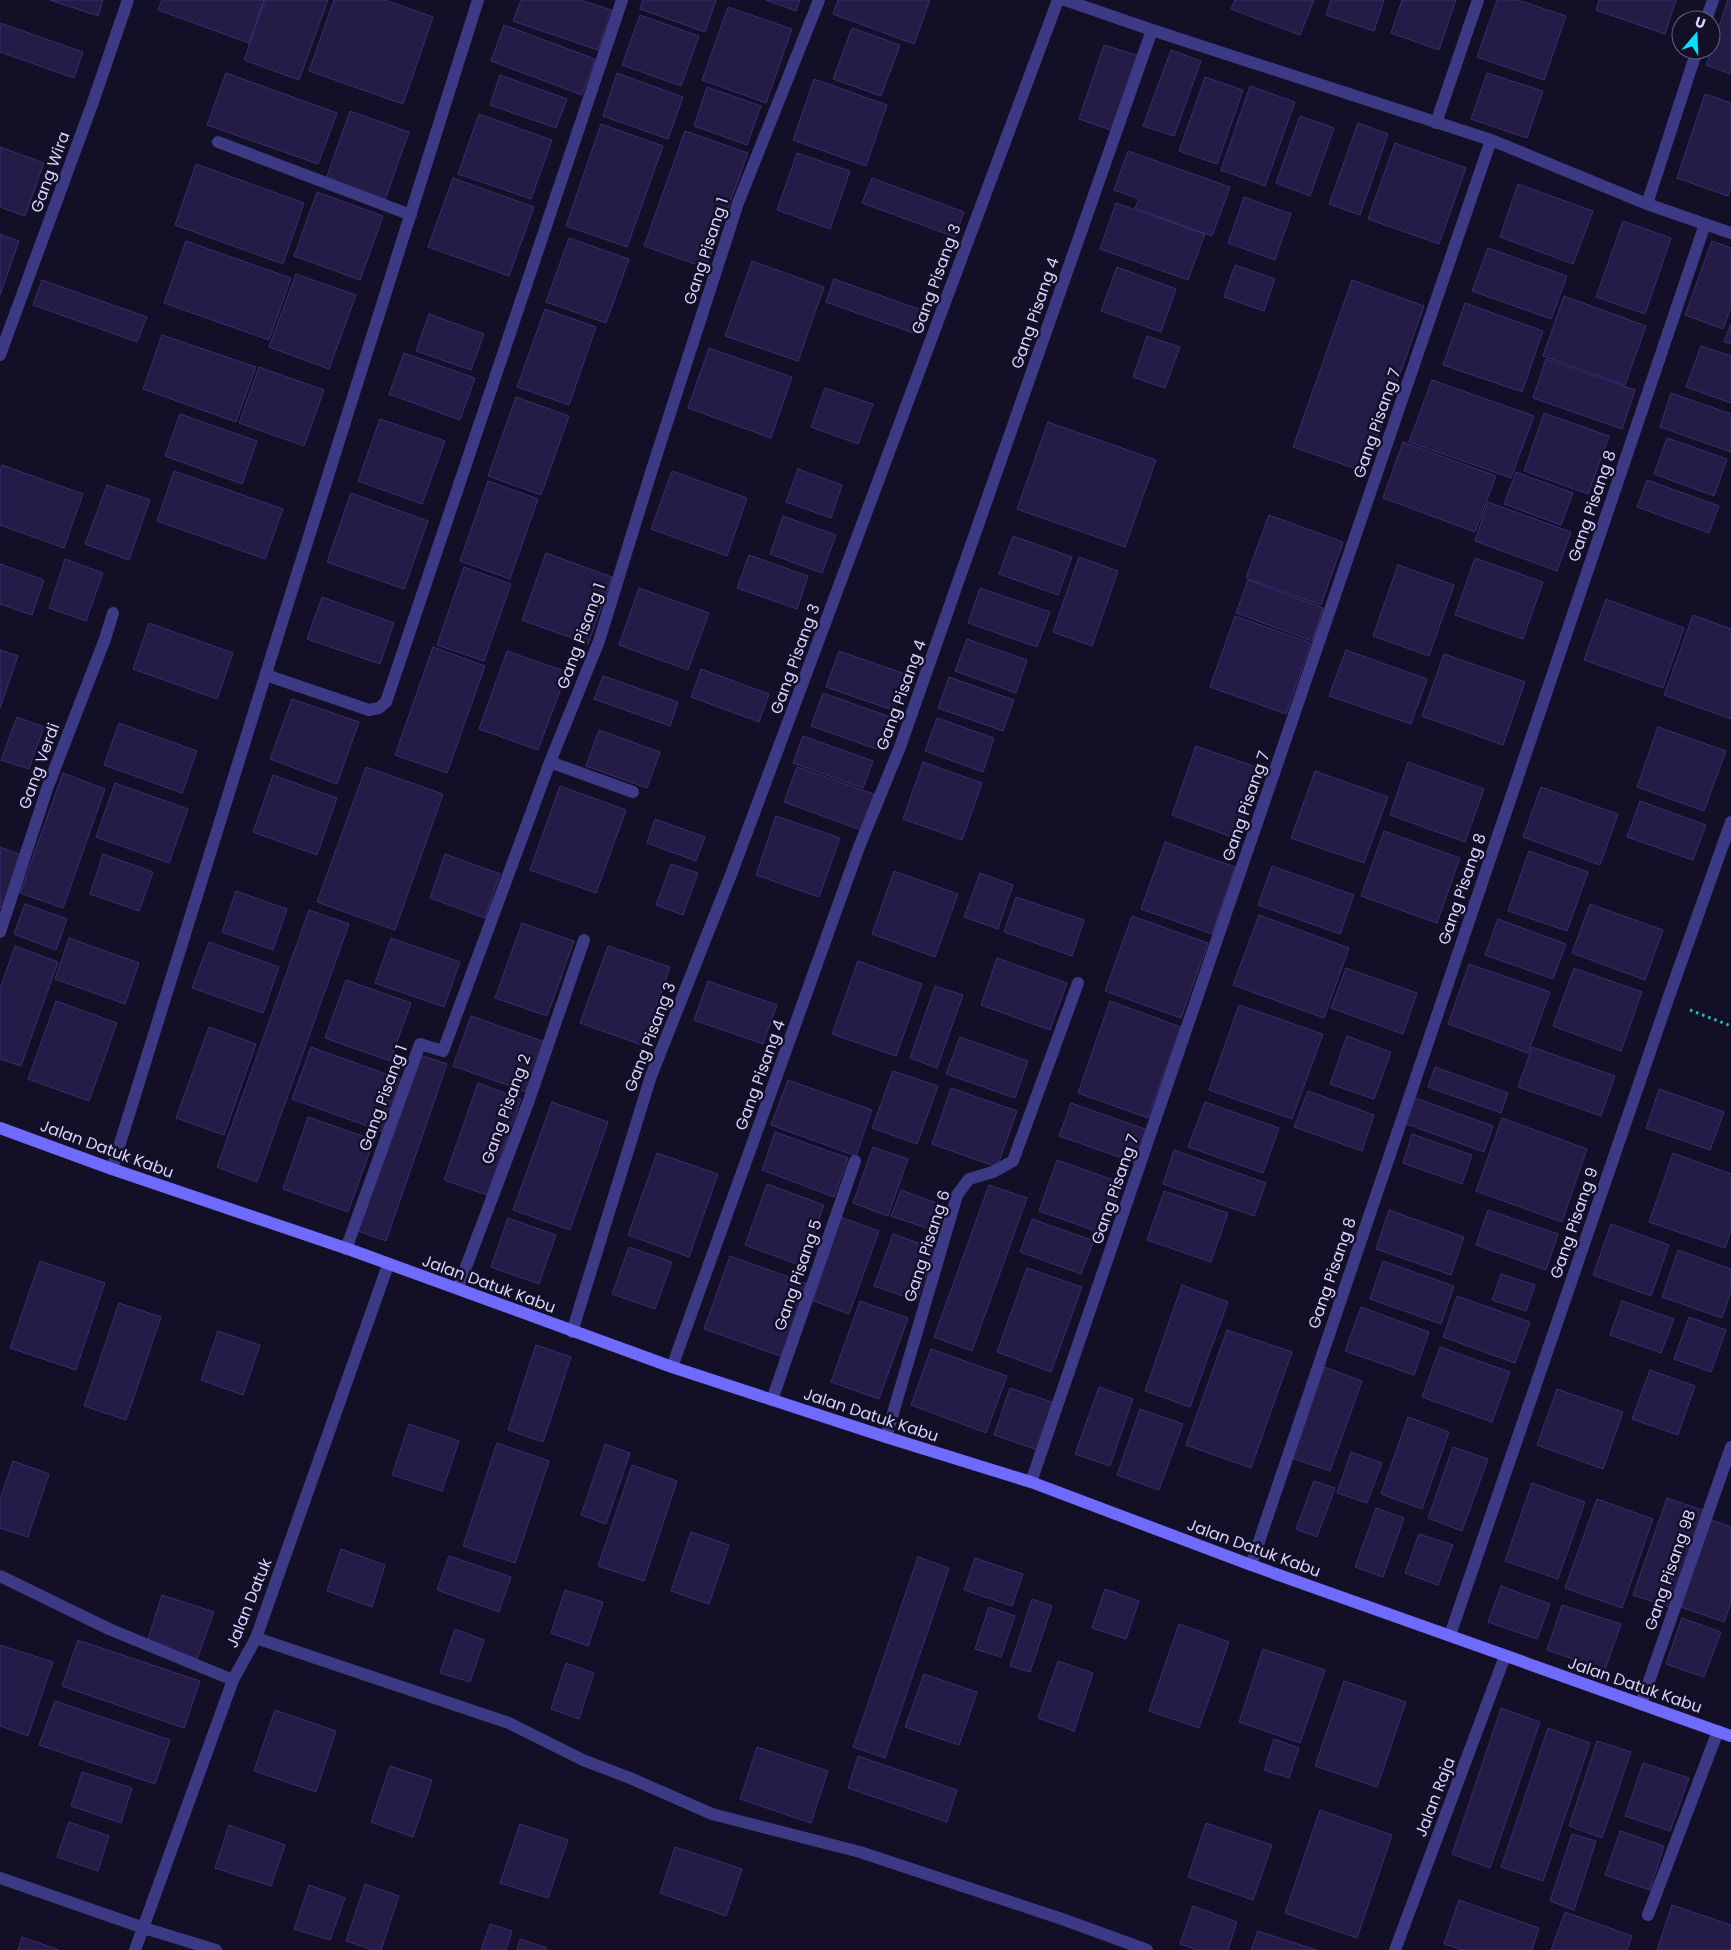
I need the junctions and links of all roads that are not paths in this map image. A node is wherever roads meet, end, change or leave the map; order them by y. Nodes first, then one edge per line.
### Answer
1 (128, 0) edge
2 (478, 0) edge
3 (622, 0) edge
4 (819, 0) edge
5 (1058, 0) edge
6 (1065, 0) edge
7 (1478, 0) edge
8 (1152, 30) junction
9 (1694, 60) edge
10 (1436, 123) junction
11 (1491, 140) junction
12 (218, 142) dead end
13 (1647, 204) junction
14 (411, 214) junction
15 (1705, 224) junction
16 (1731, 234) edge
17 (0, 354) edge
18 (113, 613) dead end
19 (266, 675) junction
20 (550, 762) junction
21 (633, 792) dead end
22 (1731, 822) edge
23 (0, 932) edge
24 (584, 940) dead end
25 (1078, 983) dead end
26 (0, 1128) edge
27 (855, 1161) dead end
28 (112, 1169) junction
29 (346, 1248) junction
30 (388, 1265) junction
31 (458, 1288) junction
32 (572, 1332) junction
33 (672, 1367) junction
34 (772, 1400) junction
35 (886, 1437) junction
36 (1731, 1447) edge
37 (1031, 1482) junction
38 (1250, 1564) junction
39 (0, 1576) edge
40 (1450, 1635) junction
41 (256, 1638) junction
42 (1505, 1656) junction
43 (233, 1680) junction
44 (1641, 1704) junction
45 (1718, 1731) junction
46 (1731, 1736) edge
47 (0, 1878) edge
48 (1648, 1915) dead end
49 (144, 1928) junction
50 (135, 1950) edge
51 (216, 1950) edge
52 (1147, 1950) edge
53 (1395, 1950) edge

1 - 17 street, Gang Wira
2 - 14 street
3 - 19 street
4 - 20 street, Gang Pisang 1
5 - 32 street, Gang Pisang 3
6 - 8 street
7 - 10 street
8 - 10 street
8 - 33 street, Gang Pisang 4
9 - 13 street
10 - 11 street
11 - 13 street
11 - 37 street, Gang Pisang 7
12 - 14 street
13 - 15 street
14 - 19 street
15 - 16 street
15 - 38 street, Gang Pisang 8
18 - 23 street, Gang Verdi
19 - 28 street
20 - 21 street
20 - 29 street, Gang Pisang 1
22 - 40 street, Gang Pisang 9
24 - 31 street, Gang Pisang 2
25 - 35 street, Gang Pisang 6
26 - 28 street, Jalan Datuk Kabu
27 - 34 street, Gang Pisang 5
28 - 29 street, Jalan Datuk Kabu
29 - 30 street, Jalan Datuk Kabu
30 - 31 street, Jalan Datuk Kabu
30 - 41 street, Jalan Datuk
31 - 32 street, Jalan Datuk Kabu
32 - 33 street, Jalan Datuk Kabu
33 - 34 street, Jalan Datuk Kabu
34 - 35 street, Jalan Datuk Kabu
35 - 37 street, Jalan Datuk Kabu
36 - 44 street, Gang Pisang 9B
37 - 38 street, Jalan Datuk Kabu
38 - 40 street, Jalan Datuk Kabu
39 - 43 street
40 - 42 street, Jalan Datuk Kabu
41 - 43 street, Jalan Datuk
41 - 52 street
42 - 44 street, Jalan Datuk Kabu
42 - 53 street, Jalan Raja
43 - 49 street, Jalan Datuk
44 - 45 street, Jalan Datuk Kabu
45 - 46 street, Jalan Datuk Kabu
45 - 48 street
47 - 49 street
49 - 50 street, Jalan Datuk
49 - 51 street

